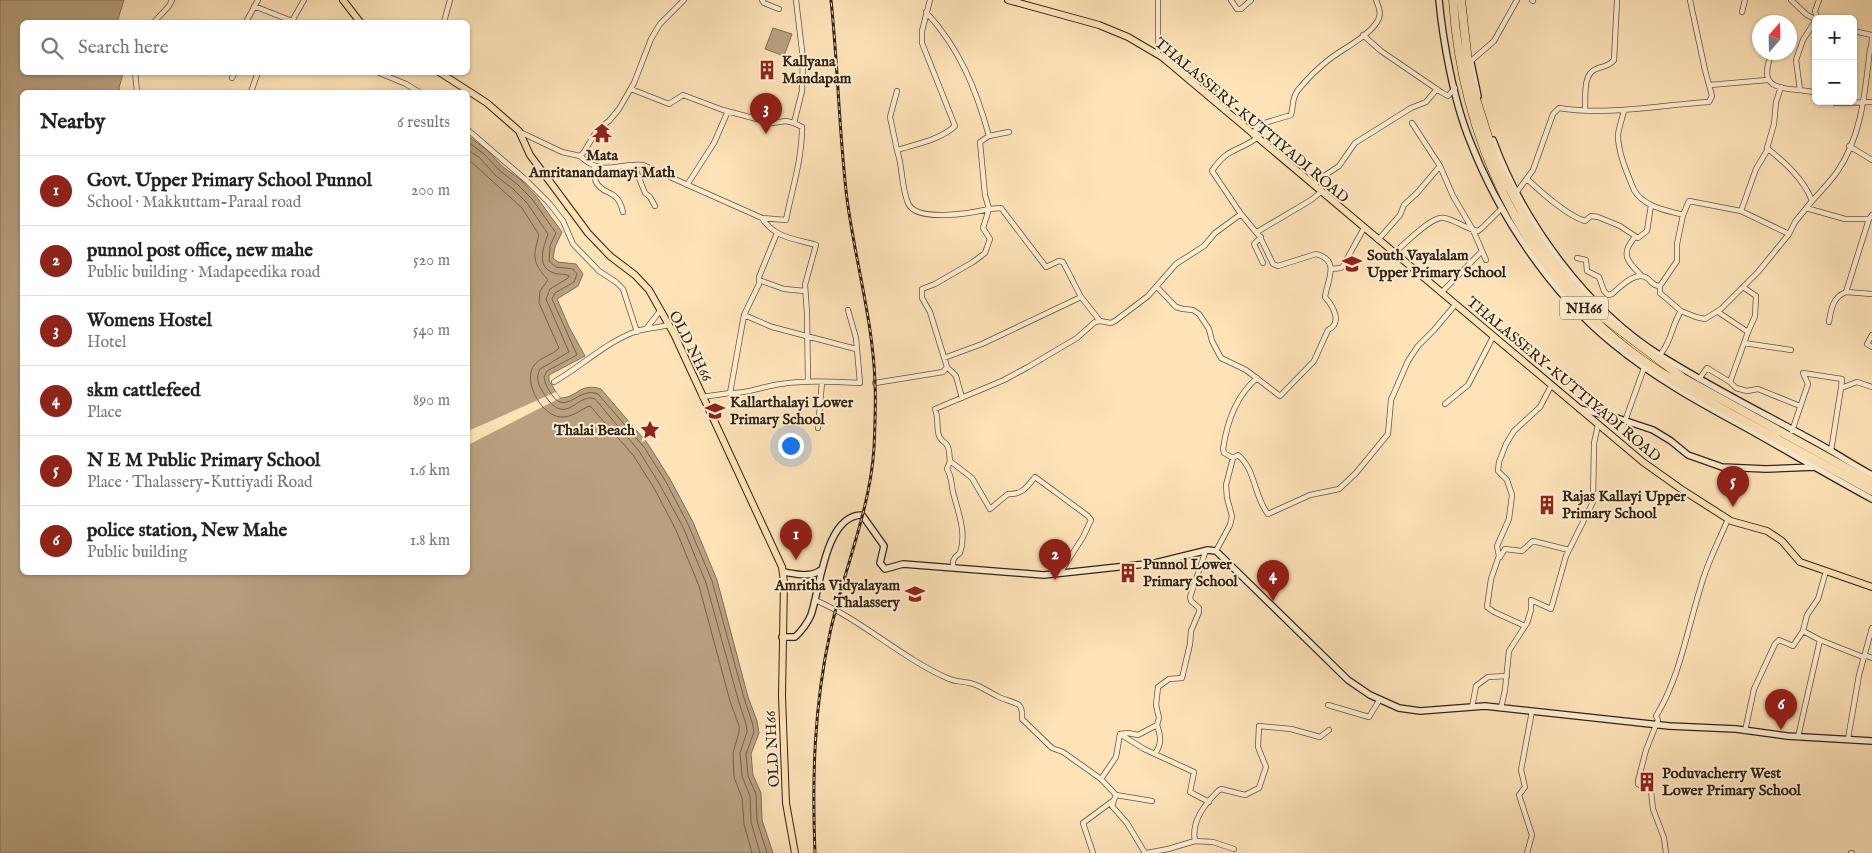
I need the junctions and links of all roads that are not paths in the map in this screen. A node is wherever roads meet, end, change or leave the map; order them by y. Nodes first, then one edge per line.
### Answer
1 (165, 0) edge
2 (258, 0) edge
3 (304, 0) edge
4 (343, 0) edge
5 (450, 0) edge
6 (684, 0) edge
7 (762, 0) edge
8 (796, 0) edge
9 (930, 0) edge
10 (1008, 0) edge
11 (1158, 0) edge
12 (1231, 0) edge
13 (1251, 0) edge
14 (1376, 0) edge
15 (1439, 0) edge
16 (1453, 0) edge
17 (1462, 0) edge
18 (1517, 0) edge
19 (1617, 0) edge
20 (1690, 0) edge
21 (1745, 0) edge
22 (1791, 0) edge
23 (1818, 0) edge
24 (171, 1) edge
25 (1026, 2) edge
26 (254, 6) junction
27 (779, 9) dead end
28 (926, 12) junction
29 (1742, 12) dead end
30 (1817, 15) edge
31 (1812, 16) edge
32 (156, 20) edge
33 (247, 20) edge
34 (289, 20) edge
35 (293, 20) edge
36 (358, 20) edge
37 (445, 20) edge
38 (1812, 27) edge
39 (1857, 32) edge
40 (1363, 35) junction
41 (1872, 36) edge
42 (1871, 50) edge
43 (1158, 55) junction
44 (1769, 61) dead end
45 (1471, 62) junction
46 (135, 75) edge
47 (234, 75) edge
48 (257, 75) edge
49 (384, 75) edge
50 (444, 75) edge
51 (232, 78) dead end
52 (1767, 80) junction
53 (1710, 85) junction
54 (1455, 87) junction
55 (1781, 87) junction
56 (631, 89) junction
57 (137, 90) edge
58 (252, 90) edge
59 (416, 90) edge
60 (468, 90) edge
61 (1437, 90) junction
62 (1800, 90) junction
63 (896, 91) dead end
64 (470, 92) edge
65 (1812, 92) edge
66 (1857, 102) edge
67 (1864, 102) junction
68 (1872, 102) edge
69 (728, 111) junction
70 (1585, 111) junction
71 (1624, 111) junction
72 (794, 123) junction
73 (1412, 123) dead end
74 (519, 131) junction
75 (470, 132) edge
76 (1009, 132) dead end
77 (989, 136) junction
78 (1255, 136) junction
79 (1849, 146) junction
80 (1768, 149) junction
81 (897, 150) junction
82 (580, 156) junction
83 (1872, 160) edge
84 (594, 166) junction
85 (1440, 166) junction
86 (623, 167) junction
87 (1527, 179) junction
88 (1312, 184) junction
89 (687, 185) junction
90 (1321, 192) junction
91 (1516, 193) junction
92 (1812, 202) junction
93 (1651, 205) junction
94 (655, 206) dead end
95 (1502, 208) junction
96 (1806, 208) junction
97 (989, 209) junction
98 (1741, 211) junction
99 (623, 212) dead end
100 (1241, 214) junction
101 (1683, 215) junction
102 (1871, 217) edge
103 (762, 218) junction
104 (1364, 228) junction
105 (1473, 230) junction
106 (1257, 232) junction
107 (777, 234) junction
108 (1789, 234) junction
109 (1261, 237) junction
110 (1635, 237) junction
111 (1378, 240) junction
112 (1482, 252) junction
113 (1394, 253) junction
114 (1578, 258) dead end
115 (1486, 260) dead end
116 (1263, 263) dead end
117 (1331, 269) junction
118 (1641, 275) junction
119 (759, 280) junction
120 (1660, 286) junction
121 (1157, 287) junction
122 (1743, 287) junction
123 (805, 291) junction
124 (1846, 292) junction
125 (1440, 293) junction
126 (1872, 294) edge
127 (1081, 297) junction
128 (1455, 305) junction
129 (848, 310) dead end
130 (660, 311) junction
131 (1681, 311) junction
132 (1718, 312) junction
133 (744, 315) junction
134 (1100, 320) junction
135 (1829, 322) dead end
136 (668, 325) junction
137 (646, 329) junction
138 (637, 332) junction
139 (1748, 332) junction
140 (1872, 336) edge
141 (807, 337) junction
142 (1493, 337) junction
143 (1744, 342) junction
144 (1872, 347) edge
145 (856, 348) junction
146 (1791, 350) dead end
147 (1660, 355) junction
148 (944, 358) junction
149 (947, 367) junction
150 (1644, 368) junction
151 (1257, 378) junction
152 (1699, 379) junction
153 (554, 382) dead end
154 (808, 382) junction
155 (822, 382) junction
156 (1730, 382) junction
157 (875, 384) dead end
158 (1551, 386) junction
159 (1872, 387) edge
160 (1841, 388) junction
161 (730, 393) junction
162 (702, 397) junction
163 (962, 398) junction
164 (1445, 404) dead end
165 (1800, 406) junction
166 (1578, 409) junction
167 (1625, 421) junction
168 (1598, 425) junction
169 (818, 428) dead end
170 (1792, 430) junction
171 (1831, 451) junction
172 (1233, 458) junction
173 (950, 461) junction
174 (1818, 468) junction
175 (1872, 474) edge
176 (1872, 482) edge
177 (1872, 491) edge
178 (1872, 499) edge
179 (1728, 519) junction
180 (1206, 550) junction
181 (1569, 550) junction
182 (1216, 551) junction
183 (1499, 558) junction
184 (954, 568) junction
185 (821, 570) junction
186 (1826, 571) junction
187 (783, 572) junction
188 (1060, 573) junction
189 (1872, 587) edge
190 (815, 600) junction
191 (1525, 626) junction
192 (1872, 628) edge
193 (1803, 631) junction
194 (782, 637) junction
195 (1820, 640) junction
196 (1863, 657) junction
197 (1872, 658) edge
198 (1507, 676) junction
199 (1380, 699) junction
200 (1328, 705) dead end
201 (1472, 707) junction
202 (1501, 708) junction
203 (1532, 711) junction
204 (1656, 724) junction
205 (1157, 725) junction
206 (1330, 730) dead end
207 (1745, 730) junction
208 (1120, 734) junction
209 (1798, 736) junction
210 (1848, 740) junction
211 (1872, 741) edge
212 (1154, 754) junction
213 (1101, 779) junction
214 (1116, 794) junction
215 (1114, 800) junction
216 (1152, 802) dead end
217 (1209, 802) junction
218 (1195, 841) junction
219 (1234, 848) dead end
220 (795, 853) edge
221 (1093, 853) edge
222 (1146, 853) edge
223 (1526, 853) edge
224 (1666, 853) edge

1 - 24 street
2 - 26 street
3 - 35 street
4 - 36 main road
5 - 37 street
6 - 56 street
7 - 27 street
8 - 72 street
9 - 28 street
10 - 25 main road, THALASSERY-KUTTIYADI ROAD
11 - 43 street
12 - 13 street
14 - 40 street
15 - 54 main road
16 - 177 highway, NH66
17 - 45 main road
17 - 176 highway, NH66
18 - 45 street
19 - 70 street
20 - 53 street
21 - 29 street
22 - 31 street
23 - 30 street
24 - 32 street
25 - 43 main road, THALASSERY-KUTTIYADI ROAD
26 - 33 street
26 - 34 street
28 - 77 street
28 - 81 street
38 - 62 street
39 - 41 street
40 - 61 street
40 - 78 street
41 - 42 street
42 - 67 street
43 - 78 main road, THALASSERY-KUTTIYADI ROAD
44 - 52 street
45 - 91 main road
46 - 57 street
47 - 51 street
48 - 58 street
49 - 59 street
50 - 60 main road, OLD NH66
52 - 53 street
52 - 55 street
53 - 71 street
54 - 61 street
54 - 95 main road
55 - 62 street
55 - 80 street
56 - 69 street
56 - 82 street
61 - 88 street
62 - 65 street
63 - 81 street
64 - 74 main road, OLD NH66
66 - 67 street
67 - 68 street
67 - 79 street
69 - 72 street
69 - 89 street
70 - 71 street
70 - 87 street
71 - 93 street
72 - 103 street
73 - 85 street
74 - 82 street
74 - 130 main road, OLD NH66
75 - 138 street
76 - 77 street
77 - 97 street
78 - 88 main road, THALASSERY-KUTTIYADI ROAD
78 - 100 street
79 - 83 street
79 - 92 street
80 - 92 street
80 - 98 street
81 - 97 street
82 - 84 street
84 - 86 street
84 - 99 street
85 - 105 street
85 - 111 street
86 - 89 street
86 - 94 street
87 - 91 street
87 - 110 street
88 - 90 main road, THALASSERY-KUTTIYADI ROAD
89 - 103 street
90 - 104 main road, THALASSERY-KUTTIYADI ROAD
90 - 106 street
91 - 147 main road
92 - 96 street
93 - 101 street
93 - 110 street
95 - 105 street
95 - 150 main road
96 - 102 street
96 - 108 street
97 - 127 street
97 - 148 street
98 - 101 street
98 - 108 street
100 - 106 street
100 - 121 street
101 - 120 street
102 - 124 street
103 - 107 street
104 - 111 main road, THALASSERY-KUTTIYADI ROAD
104 - 117 street
105 - 112 street
105 - 113 street
106 - 109 street
107 - 119 street
107 - 123 street
108 - 122 street
109 - 116 street
109 - 117 street
110 - 118 street
111 - 113 main road, THALASSERY-KUTTIYADI ROAD
112 - 115 street
112 - 125 street
113 - 125 main road, THALASSERY-KUTTIYADI ROAD
114 - 118 street
117 - 151 street
118 - 120 street
119 - 123 street
119 - 133 street
120 - 131 street
121 - 134 street
121 - 151 street
122 - 132 street
122 - 139 street
123 - 141 street
124 - 126 street
124 - 135 street
125 - 128 main road, THALASSERY-KUTTIYADI ROAD
127 - 134 street
127 - 148 street
128 - 142 main road, THALASSERY-KUTTIYADI ROAD
128 - 172 street
129 - 145 street
130 - 136 main road, OLD NH66
130 - 137 street
131 - 132 street
131 - 147 street
132 - 139 street
133 - 141 street
133 - 161 street
134 - 163 street
136 - 137 street
136 - 162 main road, OLD NH66
137 - 138 street
138 - 153 street
139 - 143 street
140 - 144 street
141 - 145 street
141 - 154 street
142 - 158 main road, THALASSERY-KUTTIYADI ROAD
142 - 164 street
143 - 146 street
143 - 156 street
145 - 155 street
147 - 152 main road
148 - 149 street
149 - 157 street
149 - 163 street
150 - 167 street
150 - 174 main road
151 - 172 street
152 - 156 street
152 - 170 main road
154 - 155 street
154 - 161 street
155 - 169 street
156 - 165 street
158 - 166 main road, THALASSERY-KUTTIYADI ROAD
158 - 183 street
159 - 160 street
160 - 165 street
160 - 171 street
161 - 162 street
162 - 187 main road, OLD NH66
163 - 173 street
165 - 170 street
166 - 167 main road
166 - 168 main road, THALASSERY-KUTTIYADI ROAD
167 - 174 main road
168 - 179 main road, THALASSERY-KUTTIYADI ROAD
168 - 181 street
170 - 171 main road
171 - 175 main road
172 - 182 street
173 - 184 street
173 - 188 street
174 - 178 main road
179 - 186 main road, THALASSERY-KUTTIYADI ROAD
179 - 204 street
180 - 182 main road
180 - 188 main road
180 - 205 street
181 - 183 street
181 - 191 street
182 - 199 main road
183 - 191 street
184 - 185 main road
184 - 188 main road
185 - 187 main road
185 - 190 main road
186 - 189 main road, THALASSERY-KUTTIYADI ROAD
186 - 193 street
187 - 194 main road, OLD NH66
190 - 194 main road
190 - 213 street
191 - 198 street
192 - 196 street
193 - 195 street
193 - 207 street
194 - 220 main road, OLD NH66
195 - 196 street
195 - 209 street
196 - 197 street
196 - 210 street
198 - 201 street
198 - 202 street
199 - 200 street
199 - 201 main road
201 - 202 main road
202 - 203 main road
203 - 204 main road
203 - 223 street
204 - 207 main road
204 - 224 street
205 - 208 street
205 - 212 street
206 - 217 street
207 - 209 main road
208 - 212 street
208 - 213 street
209 - 210 main road
210 - 211 main road
212 - 217 street
213 - 214 street
214 - 215 street
214 - 216 street
215 - 221 street
215 - 222 street
217 - 218 street
218 - 219 street
218 - 222 street

